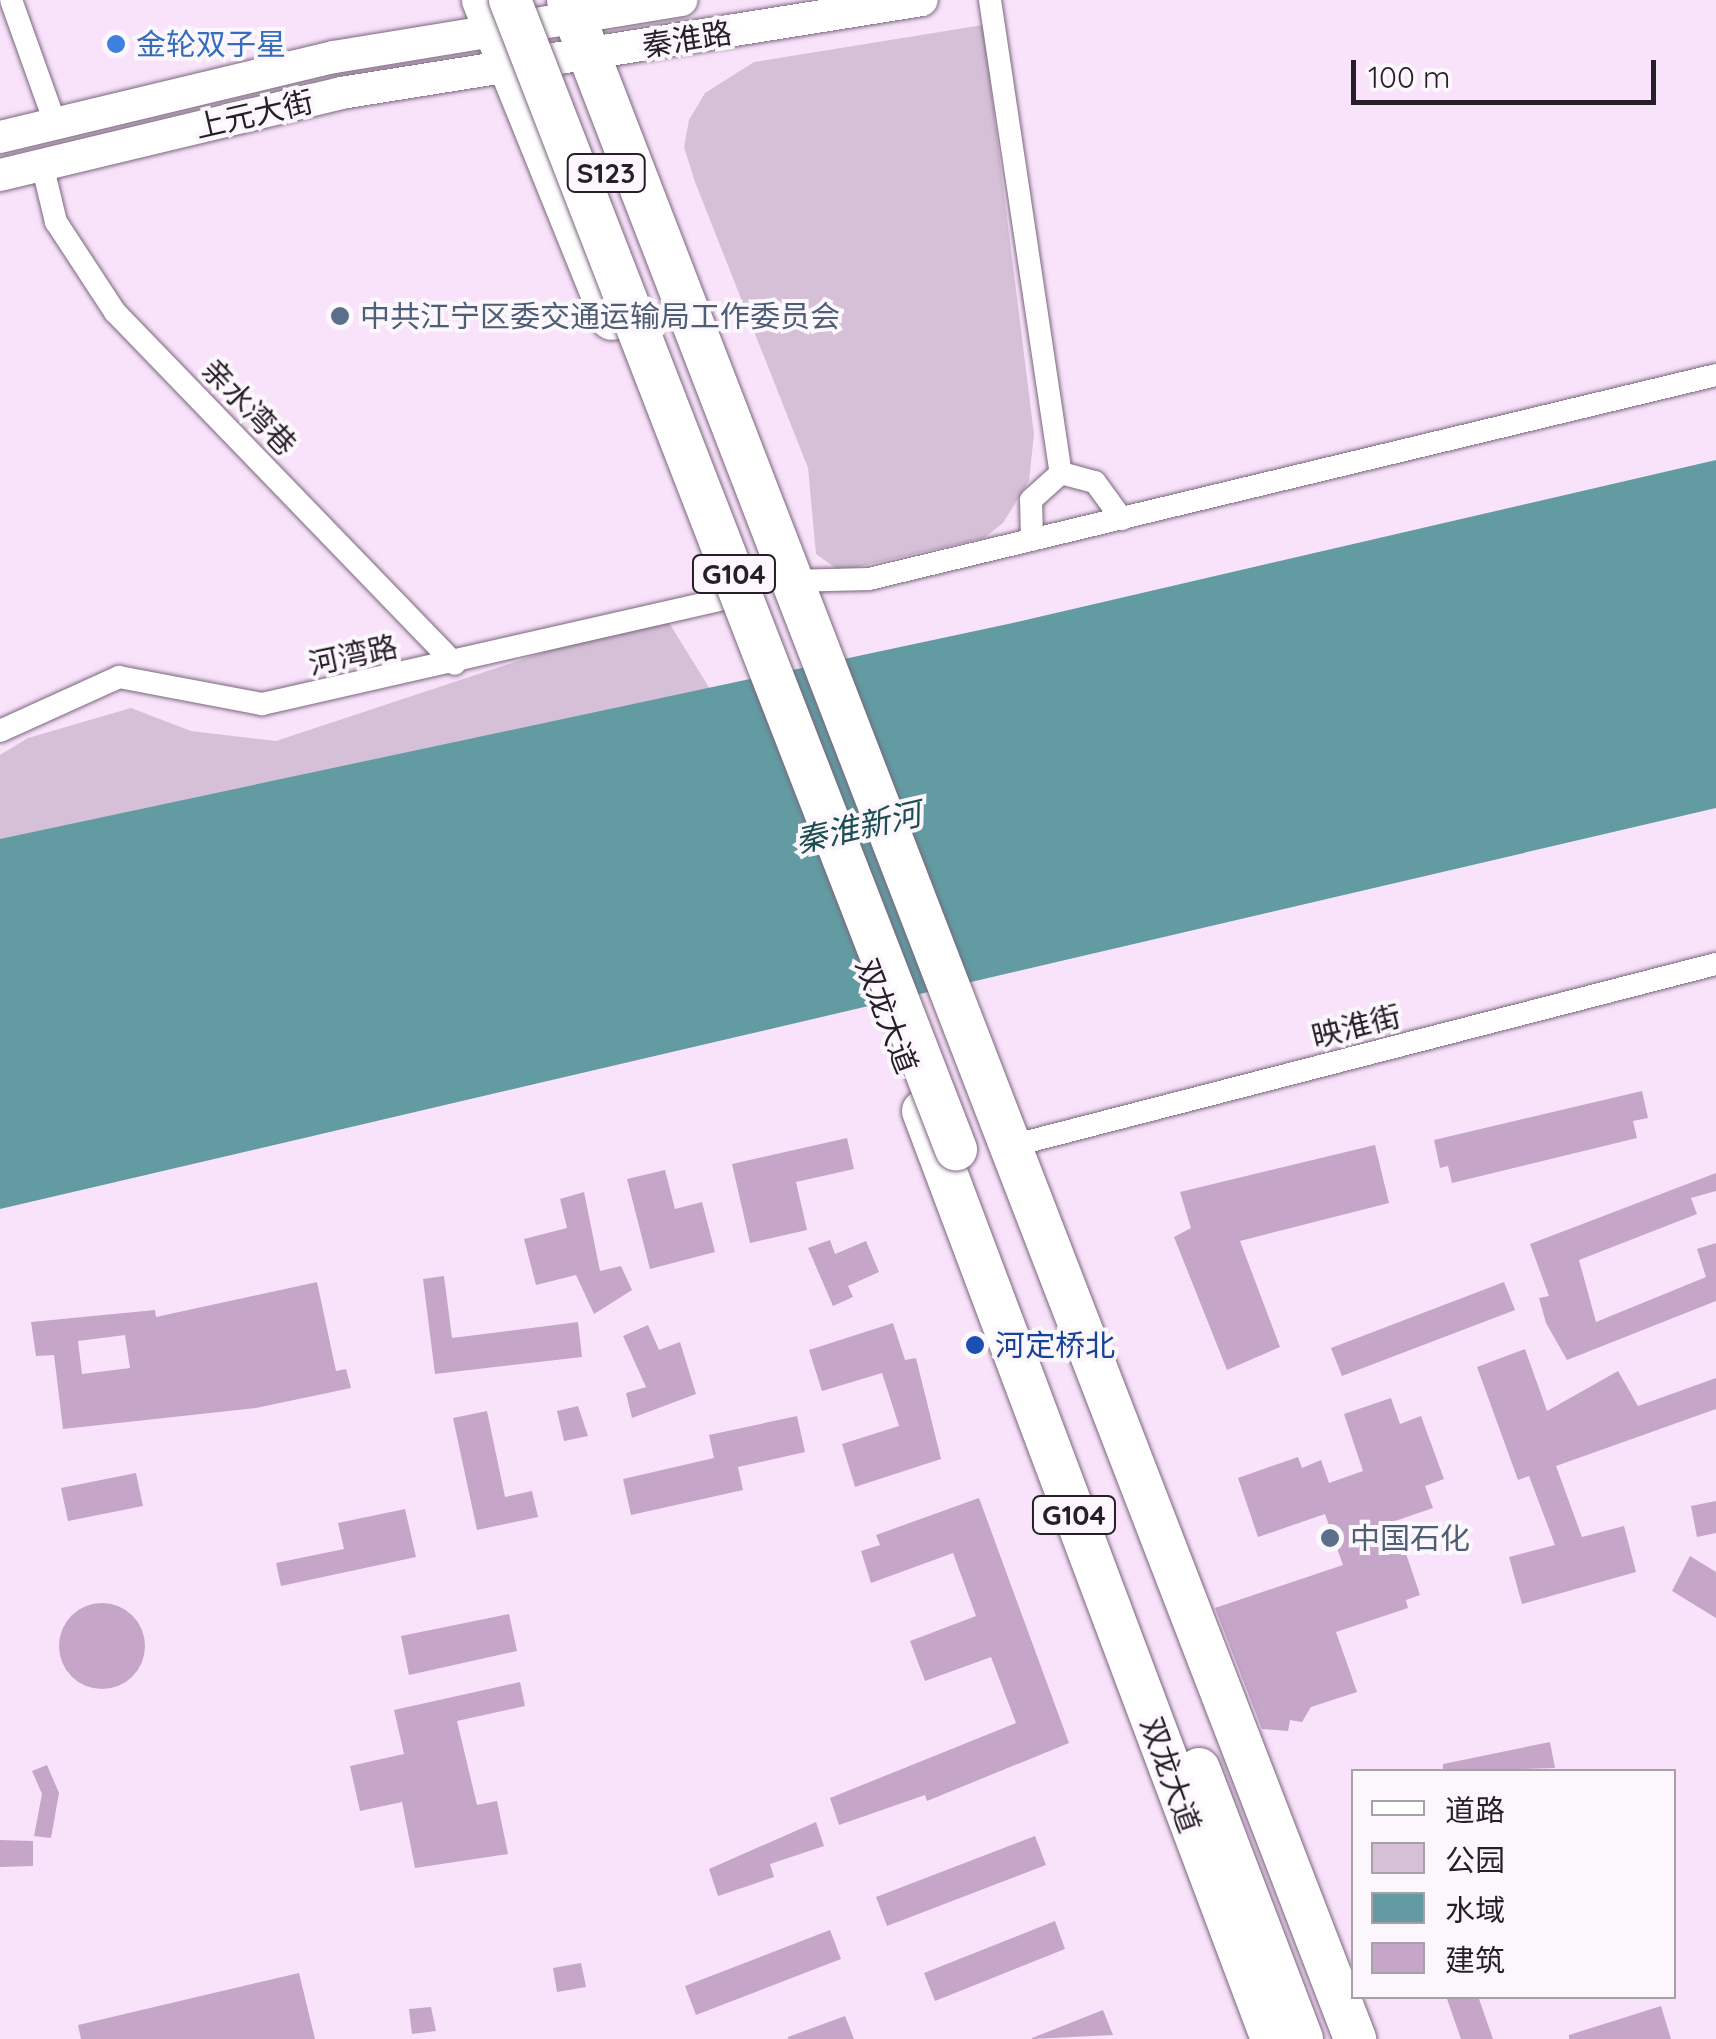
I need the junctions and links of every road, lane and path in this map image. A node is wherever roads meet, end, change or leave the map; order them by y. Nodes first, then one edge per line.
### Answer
1 (11, 0) edge
2 (680, 0) edge
3 (922, 0) edge
4 (990, 0) edge
5 (560, 5) edge
6 (495, 9) edge
7 (590, 55) junction
8 (510, 68) junction
9 (56, 123) junction
10 (0, 137) edge
11 (42, 164) junction
12 (0, 175) edge
13 (676, 346) joint
14 (1716, 375) edge
15 (1061, 473) junction
16 (1122, 520) junction
17 (1032, 540) junction
18 (793, 590) junction
19 (730, 609) junction
20 (456, 664) junction
21 (0, 731) edge
22 (1716, 964) edge
23 (982, 1146) junction
24 (1272, 2039) edge
25 (1302, 2039) edge
26 (1336, 2039) edge
27 (1355, 2039) edge

1 - 9 street
2 - 5 main road, 秦淮路
3 - 7 main road, 秦淮路
4 - 15 street
5 - 6 main road, 秦淮路
5 - 7 highway, G104
5 - 13 highway, S123
6 - 8 highway, 双龙大道 / G104
6 - 9 main road, 上元大街
6 - 23 highway, G104, bridge
7 - 8 main road, 秦淮路
7 - 18 highway, G104
8 - 11 main road, 上元大街
8 - 19 highway, 双龙大道 / G104
9 - 10 main road, 上元大街
11 - 12 main road, 上元大街
11 - 20 street, 亲水湾巷
13 - 23 highway, G104
14 - 16 street
15 - 16 street
15 - 17 street
16 - 17 street
17 - 18 street
18 - 23 highway, G104
19 - 20 street, 河湾路
19 - 24 highway, 双龙大道 / G104
20 - 21 street, 河湾路
22 - 23 street, 映淮街
23 - 25 highway, G104
23 - 26 highway, G104
23 - 27 highway, G104

